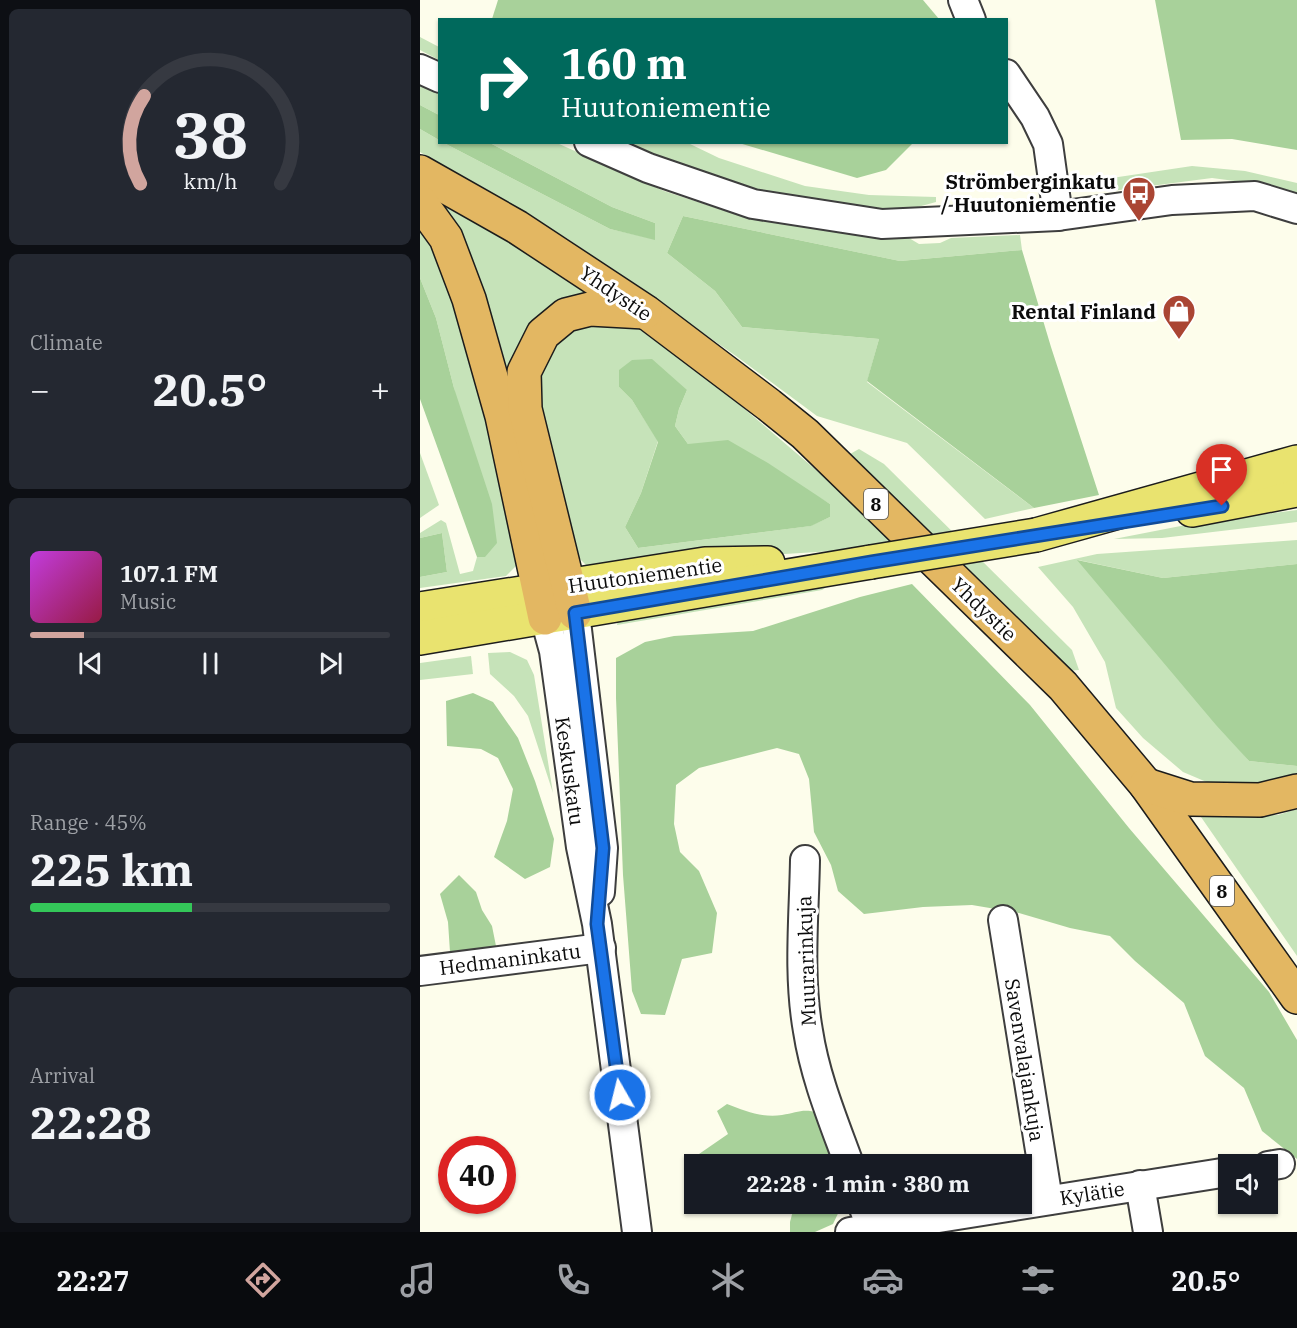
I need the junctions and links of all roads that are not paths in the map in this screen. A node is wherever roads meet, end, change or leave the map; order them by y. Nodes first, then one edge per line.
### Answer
1 (963, 0) edge
2 (970, 18) edge
3 (420, 69) edge
4 (438, 77) edge
5 (1008, 77) edge
6 (593, 144) edge
7 (420, 172) edge
8 (420, 202) edge
9 (1297, 209) edge
10 (1058, 216) junction
11 (646, 312) junction
12 (1297, 462) edge
13 (1297, 490) edge
14 (1036, 535) junction
15 (557, 602) junction
16 (420, 609) edge
17 (420, 639) edge
18 (1146, 785) junction
19 (1297, 791) edge
20 (805, 860) dead end
21 (1003, 920) dead end
22 (599, 936) junction
23 (420, 970) edge
24 (1297, 997) edge
25 (846, 1154) edge
26 (1218, 1173) edge
27 (1140, 1185) junction
28 (1048, 1200) junction
29 (864, 1224) edge
30 (637, 1232) edge
31 (1148, 1232) edge

1 - 2 street
3 - 4 street
5 - 10 street
6 - 10 street
7 - 11 highway, Yhdystie / 8
8 - 15 highway
9 - 10 street
11 - 15 highway
11 - 18 highway, Yhdystie / 8
12 - 14 main road, Huutoniementie
13 - 14 main road, Huutoniementie
14 - 15 main road, Huutoniementie, bridge
15 - 16 main road, Huutoniementie
15 - 17 main road, Huutoniementie
15 - 22 street, Keskuskatu
18 - 19 highway
18 - 24 highway, Yhdystie / 8
20 - 25 street, Muurarinkuja
21 - 28 street, Savenvalajankuja
22 - 23 street, Hedmaninkatu
22 - 30 street, Keskuskatu
26 - 27 street, Kylätie
27 - 28 street, Kylätie
27 - 31 street
28 - 29 street, Kylätie

